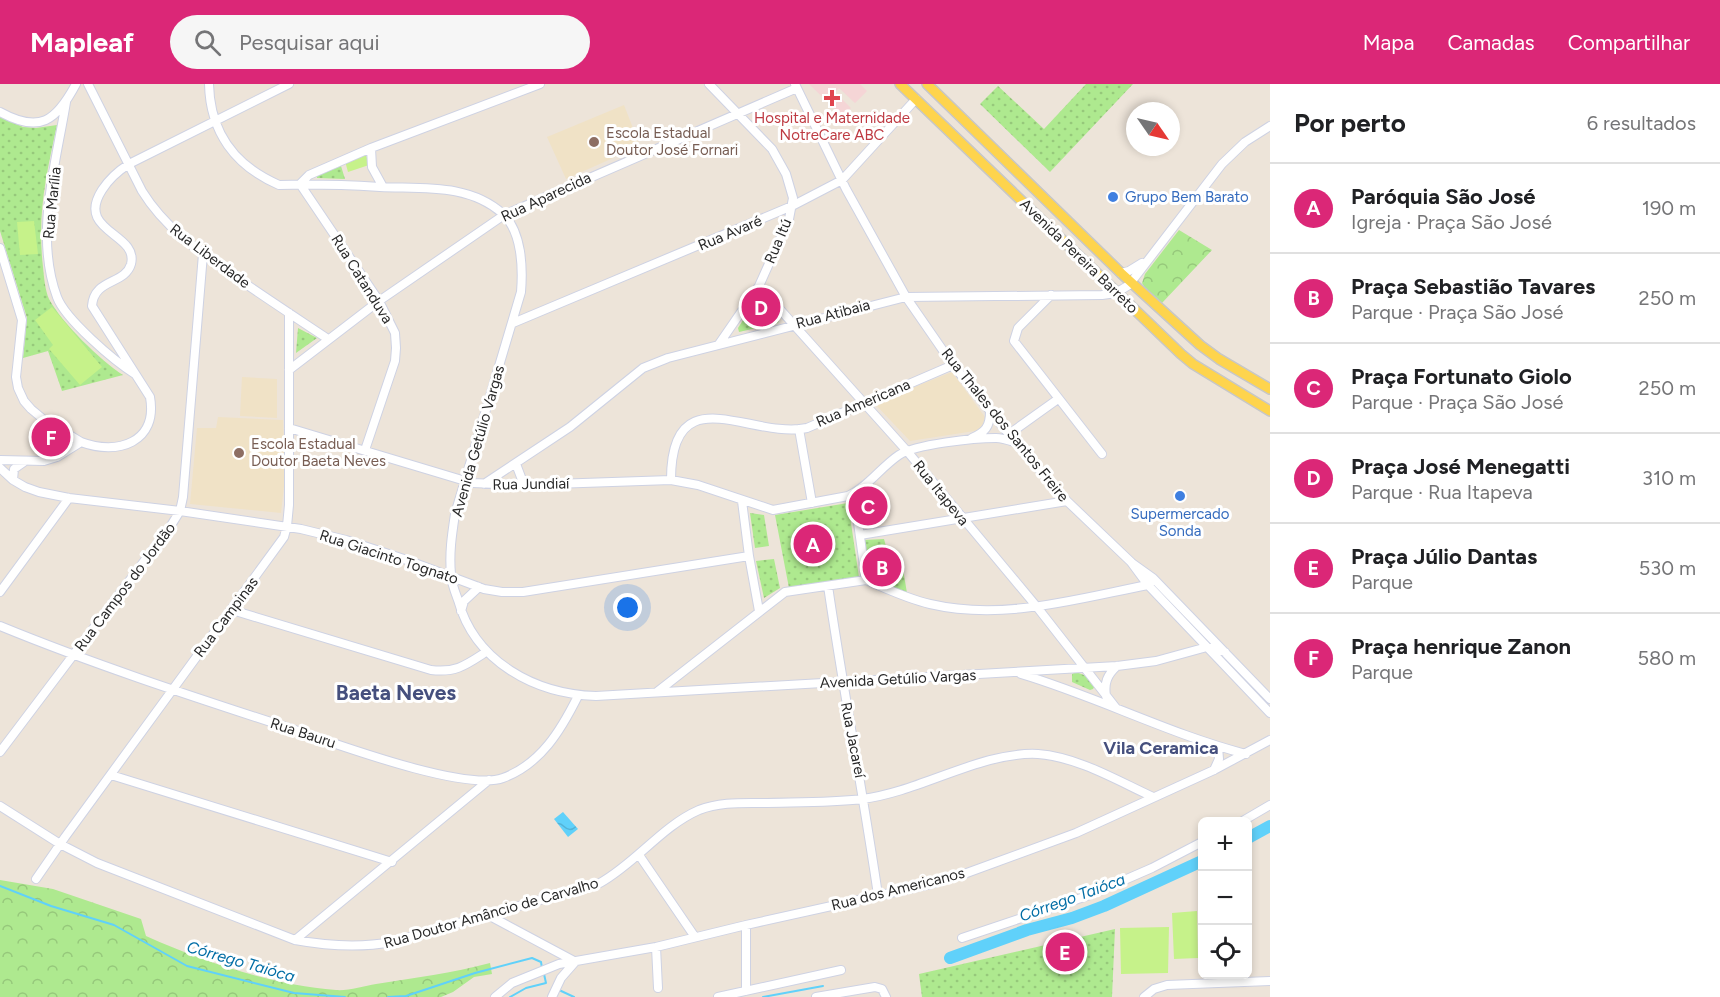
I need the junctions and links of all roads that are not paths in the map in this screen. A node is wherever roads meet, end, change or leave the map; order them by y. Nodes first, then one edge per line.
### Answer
1 (76, 84) edge
2 (88, 84) edge
3 (209, 84) edge
4 (289, 84) edge
5 (540, 84) edge
6 (708, 84) edge
7 (900, 84) edge
8 (927, 84) edge
9 (796, 86) edge
10 (916, 99) junction
11 (66, 102) junction
12 (0, 112) edge
13 (737, 112) junction
14 (215, 121) junction
15 (1270, 126) edge
16 (371, 148) junction
17 (129, 164) junction
18 (842, 180) junction
19 (300, 184) junction
20 (383, 187) junction
21 (792, 206) junction
22 (504, 215) junction
23 (0, 248) edge
24 (203, 254) junction
25 (1148, 258) junction
26 (1121, 273) junction
27 (1132, 283) junction
28 (759, 286) junction
29 (1116, 293) junction
30 (1050, 295) junction
31 (906, 297) junction
32 (379, 301) junction
33 (289, 313) junction
34 (513, 323) junction
35 (792, 325) junction
36 (328, 339) junction
37 (719, 344) junction
38 (953, 365) junction
39 (289, 370) junction
40 (138, 377) junction
41 (1270, 389) edge
42 (1058, 399) junction
43 (862, 403) junction
44 (1270, 411) edge
45 (990, 412) junction
46 (289, 428) junction
47 (799, 429) junction
48 (1009, 434) junction
49 (968, 440) junction
50 (81, 442) junction
51 (1016, 442) junction
52 (365, 450) junction
53 (907, 451) junction
54 (1101, 454) dead end
55 (0, 460) edge
56 (25, 461) junction
57 (516, 464) junction
58 (0, 468) edge
59 (13, 480) junction
60 (671, 480) junction
61 (463, 482) junction
62 (484, 484) junction
63 (524, 485) junction
64 (854, 494) junction
65 (69, 498) junction
66 (742, 501) junction
67 (1066, 501) junction
68 (812, 503) junction
69 (180, 510) junction
70 (962, 519) junction
71 (287, 526) junction
72 (860, 535) junction
73 (749, 556) junction
74 (451, 576) junction
75 (866, 580) junction
76 (1150, 581) junction
77 (828, 586) junction
78 (479, 587) junction
79 (0, 592) edge
80 (1037, 607) junction
81 (232, 610) junction
82 (461, 611) junction
83 (759, 611) junction
84 (0, 626) edge
85 (1207, 647) junction
86 (486, 652) junction
87 (1225, 652) junction
88 (75, 654) junction
89 (1117, 666) junction
90 (1085, 668) junction
91 (1014, 672) junction
92 (842, 682) junction
93 (172, 690) junction
94 (656, 693) junction
95 (578, 696) junction
96 (1106, 696) junction
97 (1270, 699) edge
98 (1116, 708) junction
99 (1270, 713) edge
100 (1270, 740) edge
101 (1218, 747) junction
102 (0, 752) edge
103 (1246, 754) junction
104 (1214, 770) junction
105 (111, 774) junction
106 (489, 780) junction
107 (1153, 797) junction
108 (864, 799) junction
109 (1270, 804) edge
110 (0, 806) edge
111 (1249, 817) edge
112 (60, 843) junction
113 (1198, 845) edge
114 (639, 855) junction
115 (392, 862) junction
116 (36, 879) dead end
117 (878, 895) junction
118 (488, 915) junction
119 (746, 925) junction
120 (696, 937) junction
121 (962, 938) dead end
122 (295, 940) junction
123 (656, 947) junction
124 (550, 950) junction
125 (576, 961) junction
126 (559, 964) junction
127 (841, 970) dead end
128 (1270, 981) edge
129 (559, 982) junction
130 (658, 988) dead end
131 (746, 991) junction
132 (885, 994) edge
133 (552, 995) edge
134 (495, 996) edge
135 (718, 997) edge
136 (819, 997) edge
137 (1143, 997) edge

1 - 11 street
2 - 17 street, Rua Liberdade
3 - 14 street
4 - 14 street
5 - 16 street
6 - 13 street, Rua Itú
7 - 10 main road, Avenida Pereira Barreto
8 - 26 main road, Avenida Pereira Barreto
9 - 13 street, Rua Aparecida
9 - 18 street, Rua Thales dos Santos Freire
10 - 18 street, Rua Avaré
10 - 29 main road, Avenida Pereira Barreto
11 - 12 street
11 - 40 street, Rua Marília
13 - 21 street, Rua Itú
13 - 22 street, Rua Aparecida
14 - 17 street
14 - 19 street
15 - 25 street
16 - 19 street
16 - 20 street
17 - 24 street, Rua Liberdade
17 - 40 street
18 - 21 street, Rua Avaré
18 - 31 street, Rua Thales dos Santos Freire
19 - 20 street
19 - 32 street, Rua Catanduva
20 - 22 street
21 - 28 street, Rua Itú
21 - 34 street, Rua Avaré
22 - 32 street, Rua Aparecida
22 - 34 street, Avenida Getúlio Vargas
23 - 50 street
24 - 33 street, Rua Liberdade
24 - 69 street, Rua Campos do Jordão
25 - 26 street
25 - 27 street
26 - 27 main road, Avenida Pereira Barreto
27 - 29 street
27 - 41 main road, Avenida Pereira Barreto
28 - 35 street, Rua Itapeva
28 - 37 street, Rua Itú
29 - 30 street, Rua Atibaia
29 - 44 main road, Avenida Pereira Barreto
30 - 31 street, Rua Atibaia
30 - 42 street
31 - 35 street, Rua Atibaia
31 - 38 street, Rua Thales dos Santos Freire
32 - 36 street, Rua Aparecida
32 - 52 street, Rua Catanduva
33 - 36 street, Rua Liberdade
33 - 39 street, Rua Campinas
34 - 61 street, Avenida Getúlio Vargas
35 - 37 street, Rua Atibaia
35 - 43 street, Rua Itapeva
36 - 39 street, Rua Aparecida
37 - 57 street, Rua Atibaia
38 - 43 street, Rua Americana
38 - 45 street, Rua Thales dos Santos Freire
39 - 46 street, Rua Campinas
40 - 50 street
42 - 48 street
42 - 54 street
43 - 47 street, Rua Americana
43 - 53 street, Rua Itapeva
45 - 48 street, Rua Thales dos Santos Freire
45 - 49 street
46 - 52 street, Rua Jundiaí
46 - 71 street, Rua Campinas
47 - 60 street, Rua Americana
47 - 68 street
48 - 51 street, Rua Thales dos Santos Freire
49 - 51 street
49 - 53 street
50 - 56 street
51 - 67 street, Rua Thales dos Santos Freire
52 - 61 street, Rua Jundiaí
53 - 64 street
53 - 70 street, Rua Itapeva
55 - 56 street
56 - 59 street
57 - 62 street, Rua Atibaia
57 - 63 street
58 - 59 street, Rua Giacinto Tognato
59 - 65 street, Rua Giacinto Tognato
60 - 63 street, Rua Jundiaí
60 - 66 street, Rua Jundiaí
61 - 62 street, Rua Jundiaí
61 - 74 street, Avenida Getúlio Vargas
62 - 63 street, Rua Jundiaí
64 - 68 street, Rua Jundiaí
64 - 72 street
65 - 69 street, Rua Giacinto Tognato
65 - 79 street
66 - 68 street, Rua Jundiaí
66 - 73 street
67 - 70 street
67 - 76 street, Rua Thales dos Santos Freire
69 - 71 street, Rua Giacinto Tognato
69 - 88 street, Rua Campos do Jordão
70 - 72 street
70 - 80 street, Rua Itapeva
71 - 74 street, Rua Giacinto Tognato
71 - 81 street, Rua Campinas
72 - 75 street
73 - 78 street, Rua Giacinto Tognato
73 - 83 street
74 - 78 street, Rua Giacinto Tognato
74 - 82 street, Avenida Getúlio Vargas
75 - 77 street
75 - 80 street
76 - 80 street
76 - 85 street, Rua Thales dos Santos Freire
76 - 87 street, Rua Thales dos Santos Freire
77 - 83 street
77 - 92 street, Rua Jacareí
78 - 82 street
80 - 90 street, Rua Itapeva
81 - 86 street
81 - 93 street, Rua Campinas
82 - 86 street, Avenida Getúlio Vargas
83 - 94 street
84 - 88 street, Rua Bauru
85 - 87 street
85 - 89 street, Avenida Getúlio Vargas
85 - 99 street, Rua Thales dos Santos Freire
86 - 95 street, Avenida Getúlio Vargas
87 - 97 street, Rua Thales dos Santos Freire
88 - 93 street, Rua Bauru
88 - 102 street, Rua Campos do Jordão
89 - 90 street, Avenida Getúlio Vargas
89 - 96 street
90 - 91 street, Avenida Getúlio Vargas
90 - 96 street, Rua Itapeva
91 - 92 street, Avenida Getúlio Vargas
91 - 98 street
92 - 94 street, Avenida Getúlio Vargas
92 - 108 street, Rua Jacareí
93 - 105 street, Rua Campinas
93 - 106 street, Rua Bauru
94 - 95 street, Avenida Getúlio Vargas
95 - 106 street, Rua Bauru
96 - 98 street, Rua Itapeva
98 - 101 street
100 - 103 street, Rua dos Americanos
101 - 103 street
101 - 104 street
103 - 104 street, Rua dos Americanos
104 - 107 street, Rua dos Americanos
105 - 112 street, Rua Campinas
105 - 115 street
106 - 115 street
107 - 108 street, Rua Doutor Amâncio de Carvalho
107 - 117 street, Rua dos Americanos
108 - 114 street, Rua Doutor Amâncio de Carvalho
108 - 117 street, Rua Jacareí
109 - 111 street
110 - 112 street, Rua Doutor Amâncio de Carvalho
112 - 116 street, Rua Campinas
112 - 122 street, Rua Doutor Amâncio de Carvalho
113 - 121 street
114 - 118 street, Rua Doutor Amâncio de Carvalho
114 - 120 street
115 - 122 street
117 - 119 street, Rua dos Americanos
118 - 122 street, Rua Doutor Amâncio de Carvalho
118 - 124 street
119 - 120 street, Rua dos Americanos
119 - 131 street
120 - 123 street, Rua dos Americanos
123 - 125 street, Rua dos Americanos
123 - 130 street
124 - 125 street
124 - 126 street
125 - 126 street, Rua dos Americanos
125 - 129 street
126 - 129 street
126 - 134 street, Rua dos Americanos
127 - 131 street
128 - 137 street
129 - 133 street
131 - 135 street
132 - 136 street

